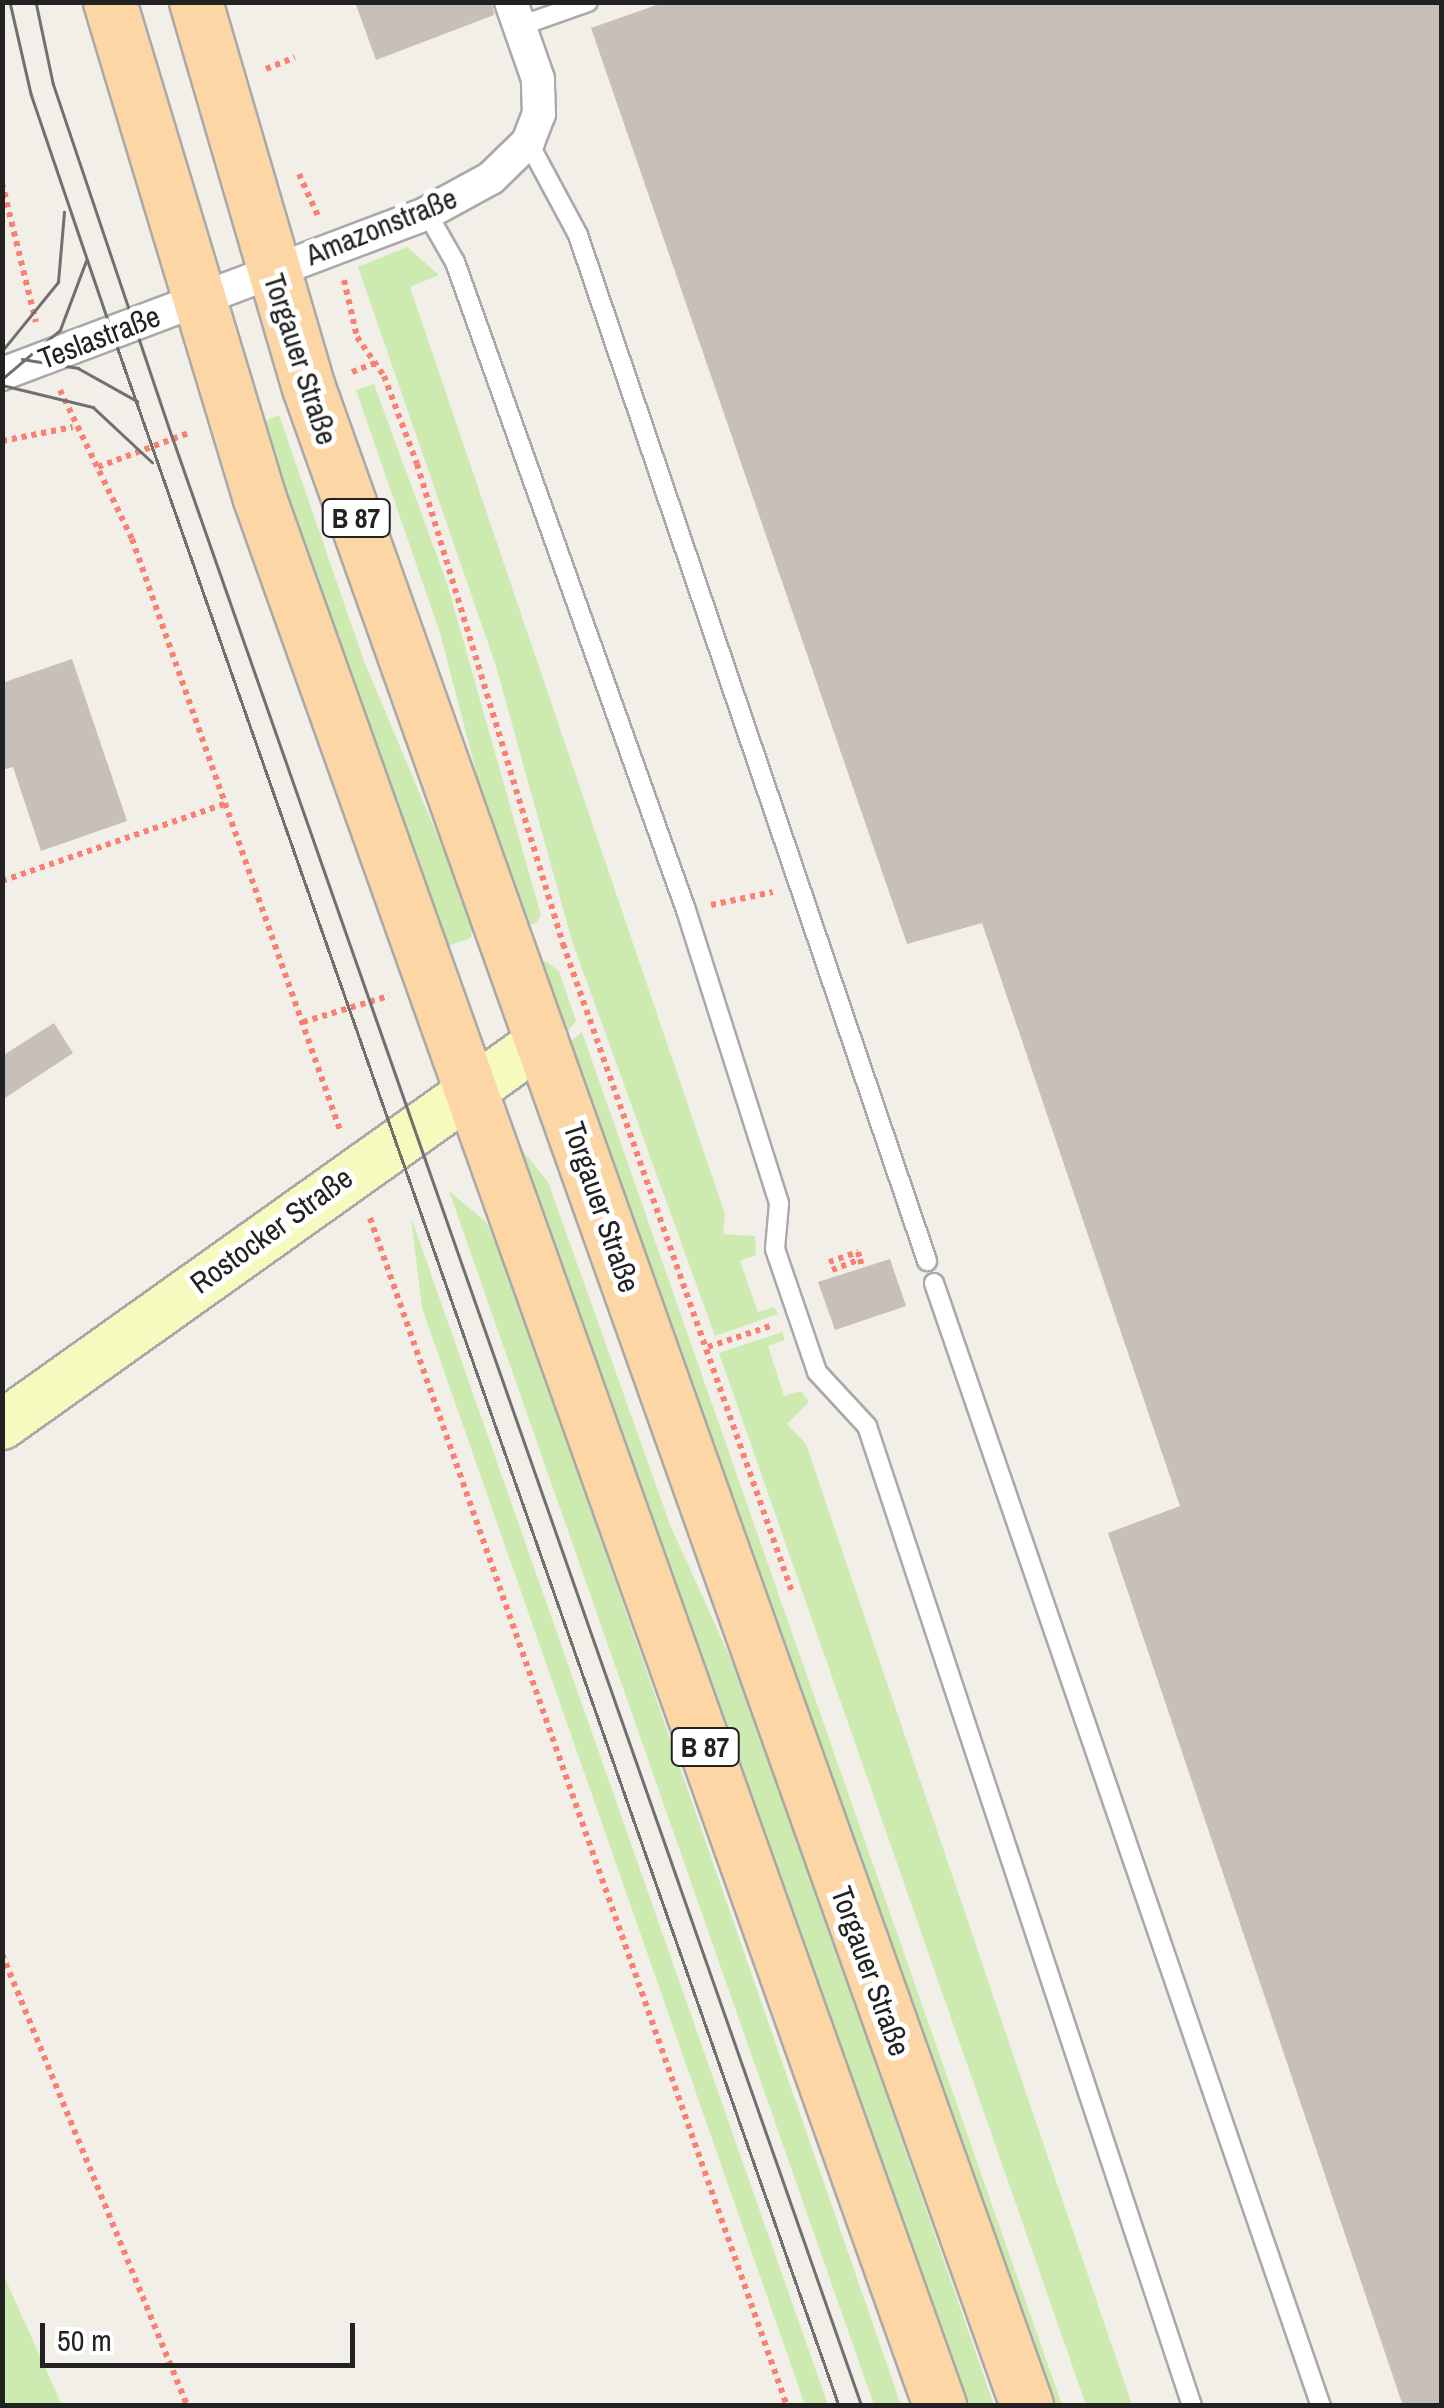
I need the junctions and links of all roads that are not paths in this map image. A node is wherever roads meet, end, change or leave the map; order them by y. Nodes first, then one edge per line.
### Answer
1 (110, 2) edge
2 (196, 2) edge
3 (588, 2) edge
4 (515, 14) edge
5 (528, 142) junction
6 (426, 212) junction
7 (271, 270) junction
8 (196, 300) junction
9 (2, 374) edge
10 (543, 1040) junction
11 (469, 1090) junction
12 (927, 1261) dead end
13 (934, 1283) dead end
14 (2, 1425) edge
15 (940, 2406) edge
16 (1027, 2406) edge
17 (1192, 2406) edge
18 (1321, 2406) edge

1 - 8 main road, B 87
2 - 7 main road, Torgauer Straße / B 87
3 - 4 lane
4 - 5 street
5 - 6 street, Amazonstraße
5 - 12 lane
6 - 7 street, Amazonstraße
6 - 17 lane
7 - 8 street, Amazonstraße
7 - 10 main road, Torgauer Straße / B 87
8 - 9 street, Teslastraße
8 - 11 main road, B 87
10 - 11 main road, Rostocker Straße
10 - 16 main road, Torgauer Straße / B 87
11 - 14 main road, Rostocker Straße
11 - 15 main road, B 87
13 - 18 lane

